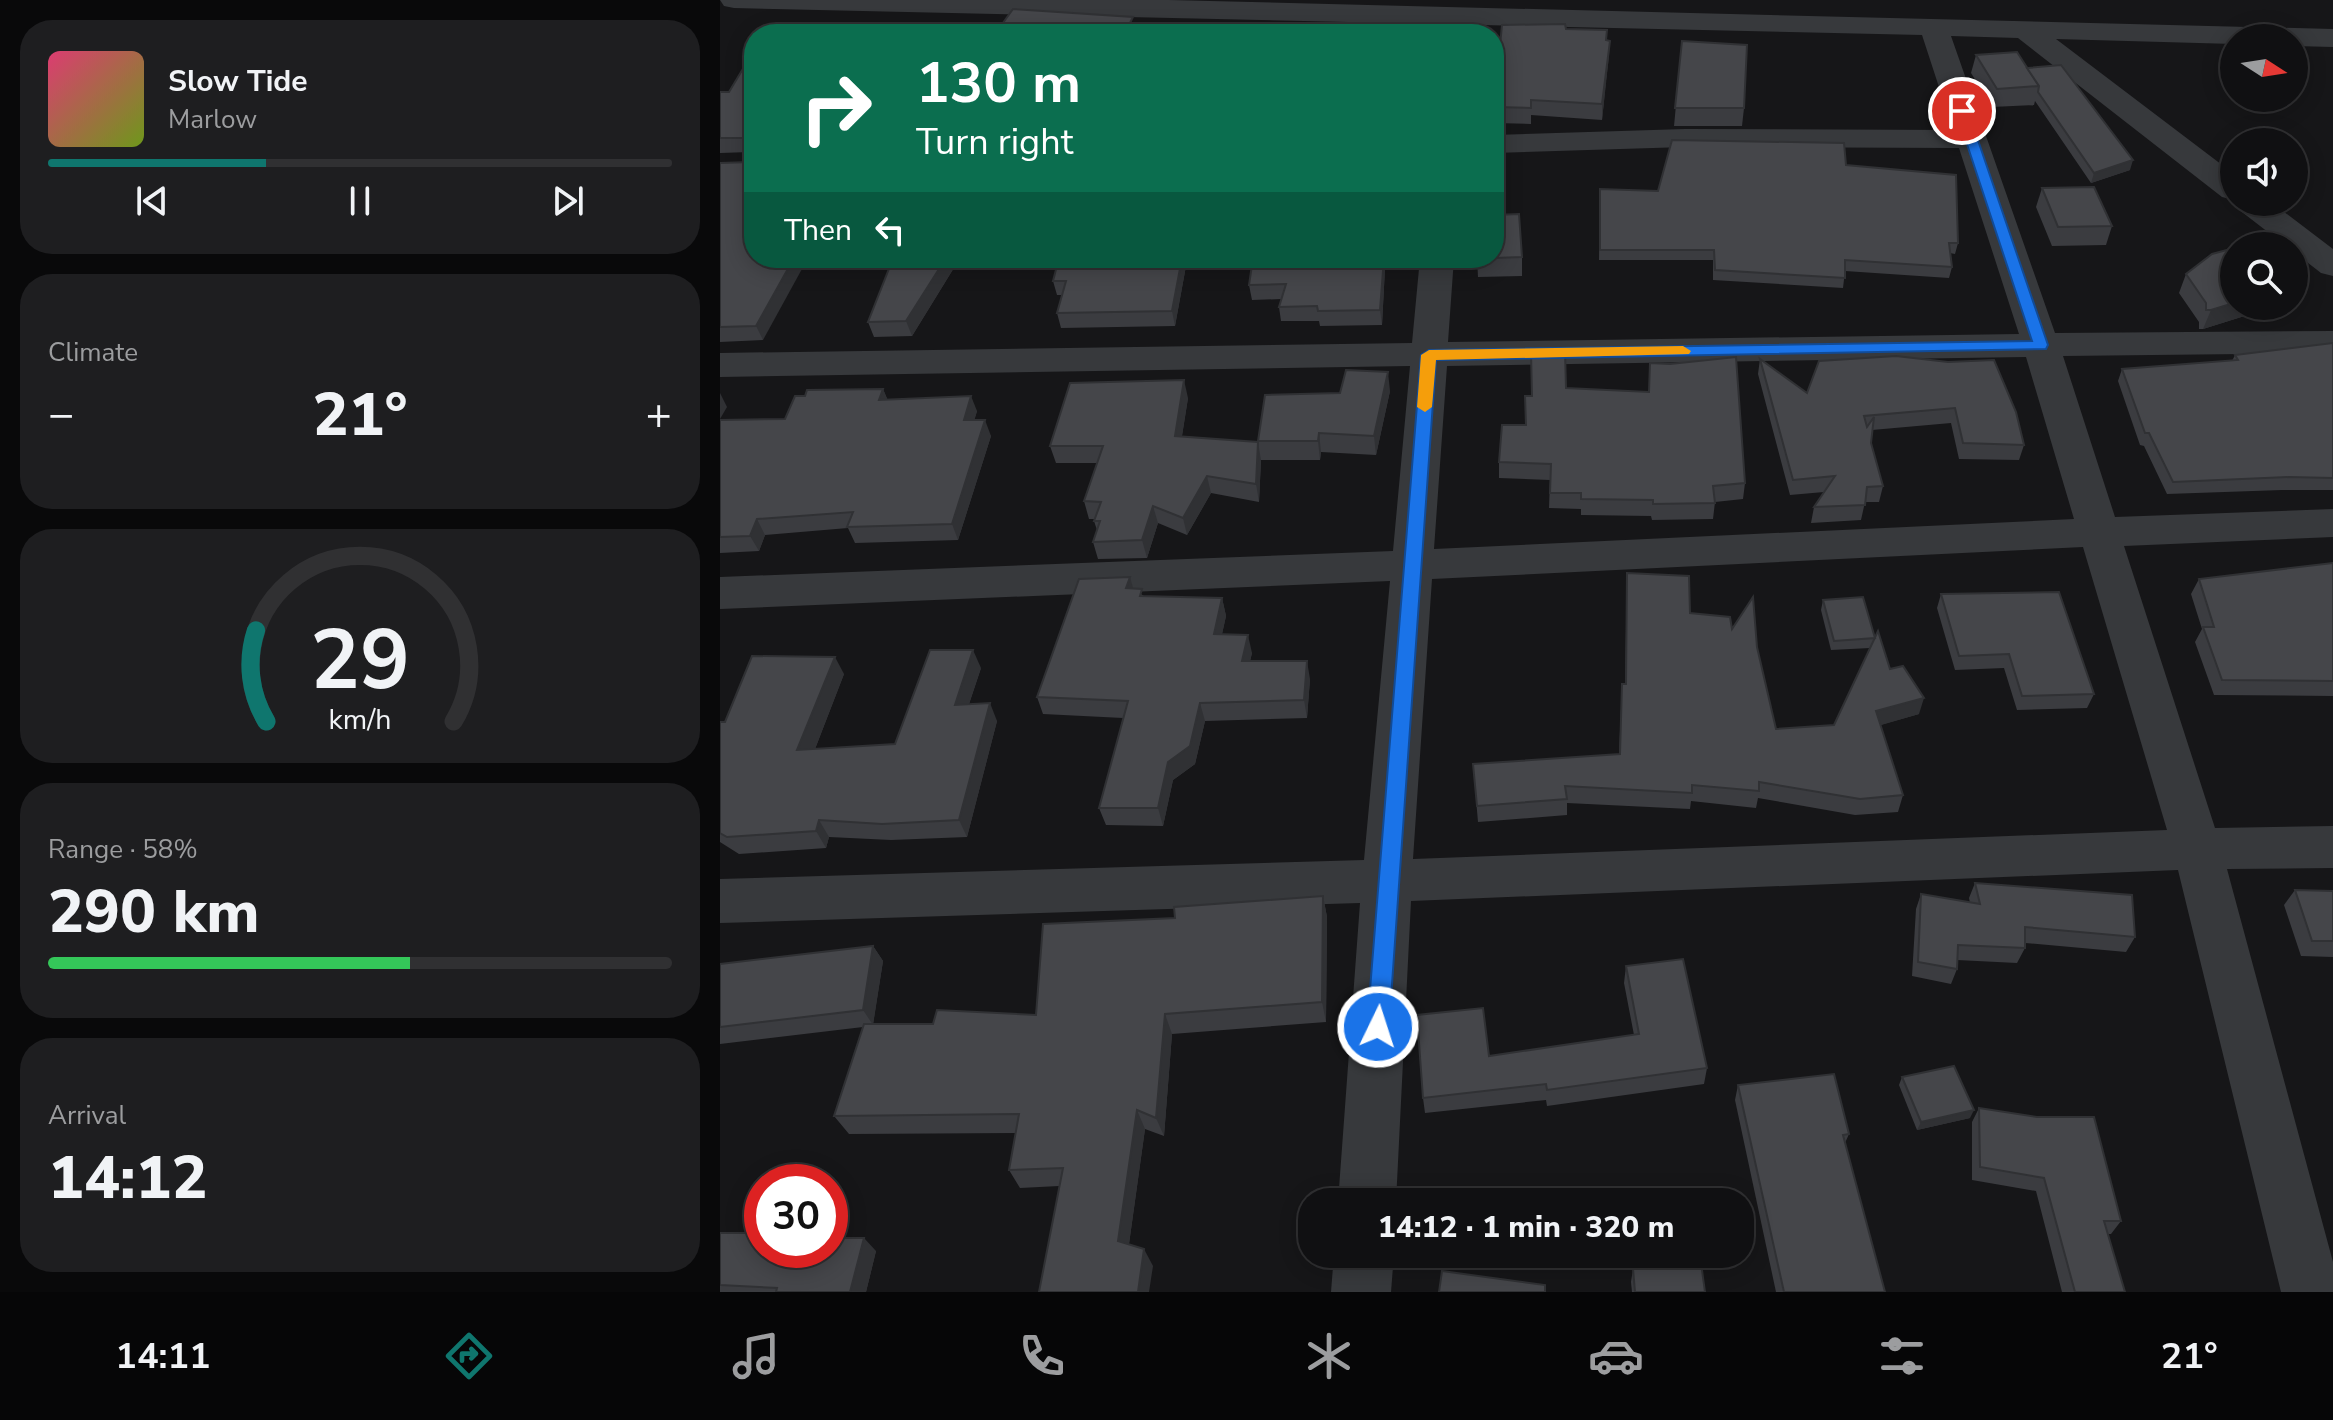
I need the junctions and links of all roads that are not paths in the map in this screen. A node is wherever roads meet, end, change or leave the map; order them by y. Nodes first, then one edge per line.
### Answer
1 (734, 0) edge
2 (2081, 0) edge
3 (1828, 12) edge
4 (1455, 24) edge
5 (1934, 27) junction
6 (2084, 29) junction
7 (2026, 30) junction
8 (2333, 38) edge
9 (1971, 139) junction
10 (1504, 144) edge
11 (2220, 179) edge
12 (2268, 216) edge
13 (2333, 266) edge
14 (1436, 268) edge
15 (2333, 342) edge
16 (2041, 345) junction
17 (1429, 355) junction
18 (720, 365) edge
19 (2333, 523) edge
20 (2099, 532) junction
21 (1412, 565) junction
22 (720, 593) edge
23 (2333, 847) edge
24 (2197, 849) junction
25 (1387, 881) junction
26 (720, 901) edge
27 (1368, 1188) edge
28 (1363, 1268) edge
29 (1361, 1292) edge
30 (2311, 1292) edge

1 - 4 street
2 - 6 street
3 - 4 street
3 - 5 street
5 - 7 street
5 - 9 street
6 - 7 street
6 - 8 street
7 - 11 street
9 - 10 street
9 - 16 street
12 - 13 street
14 - 17 street
15 - 16 street
16 - 17 street
16 - 20 street
17 - 18 street
17 - 21 street
19 - 20 street
20 - 21 street
20 - 24 street
21 - 22 street
21 - 25 street
23 - 24 street
24 - 25 street
24 - 30 street
25 - 26 street
25 - 27 street
28 - 29 street

